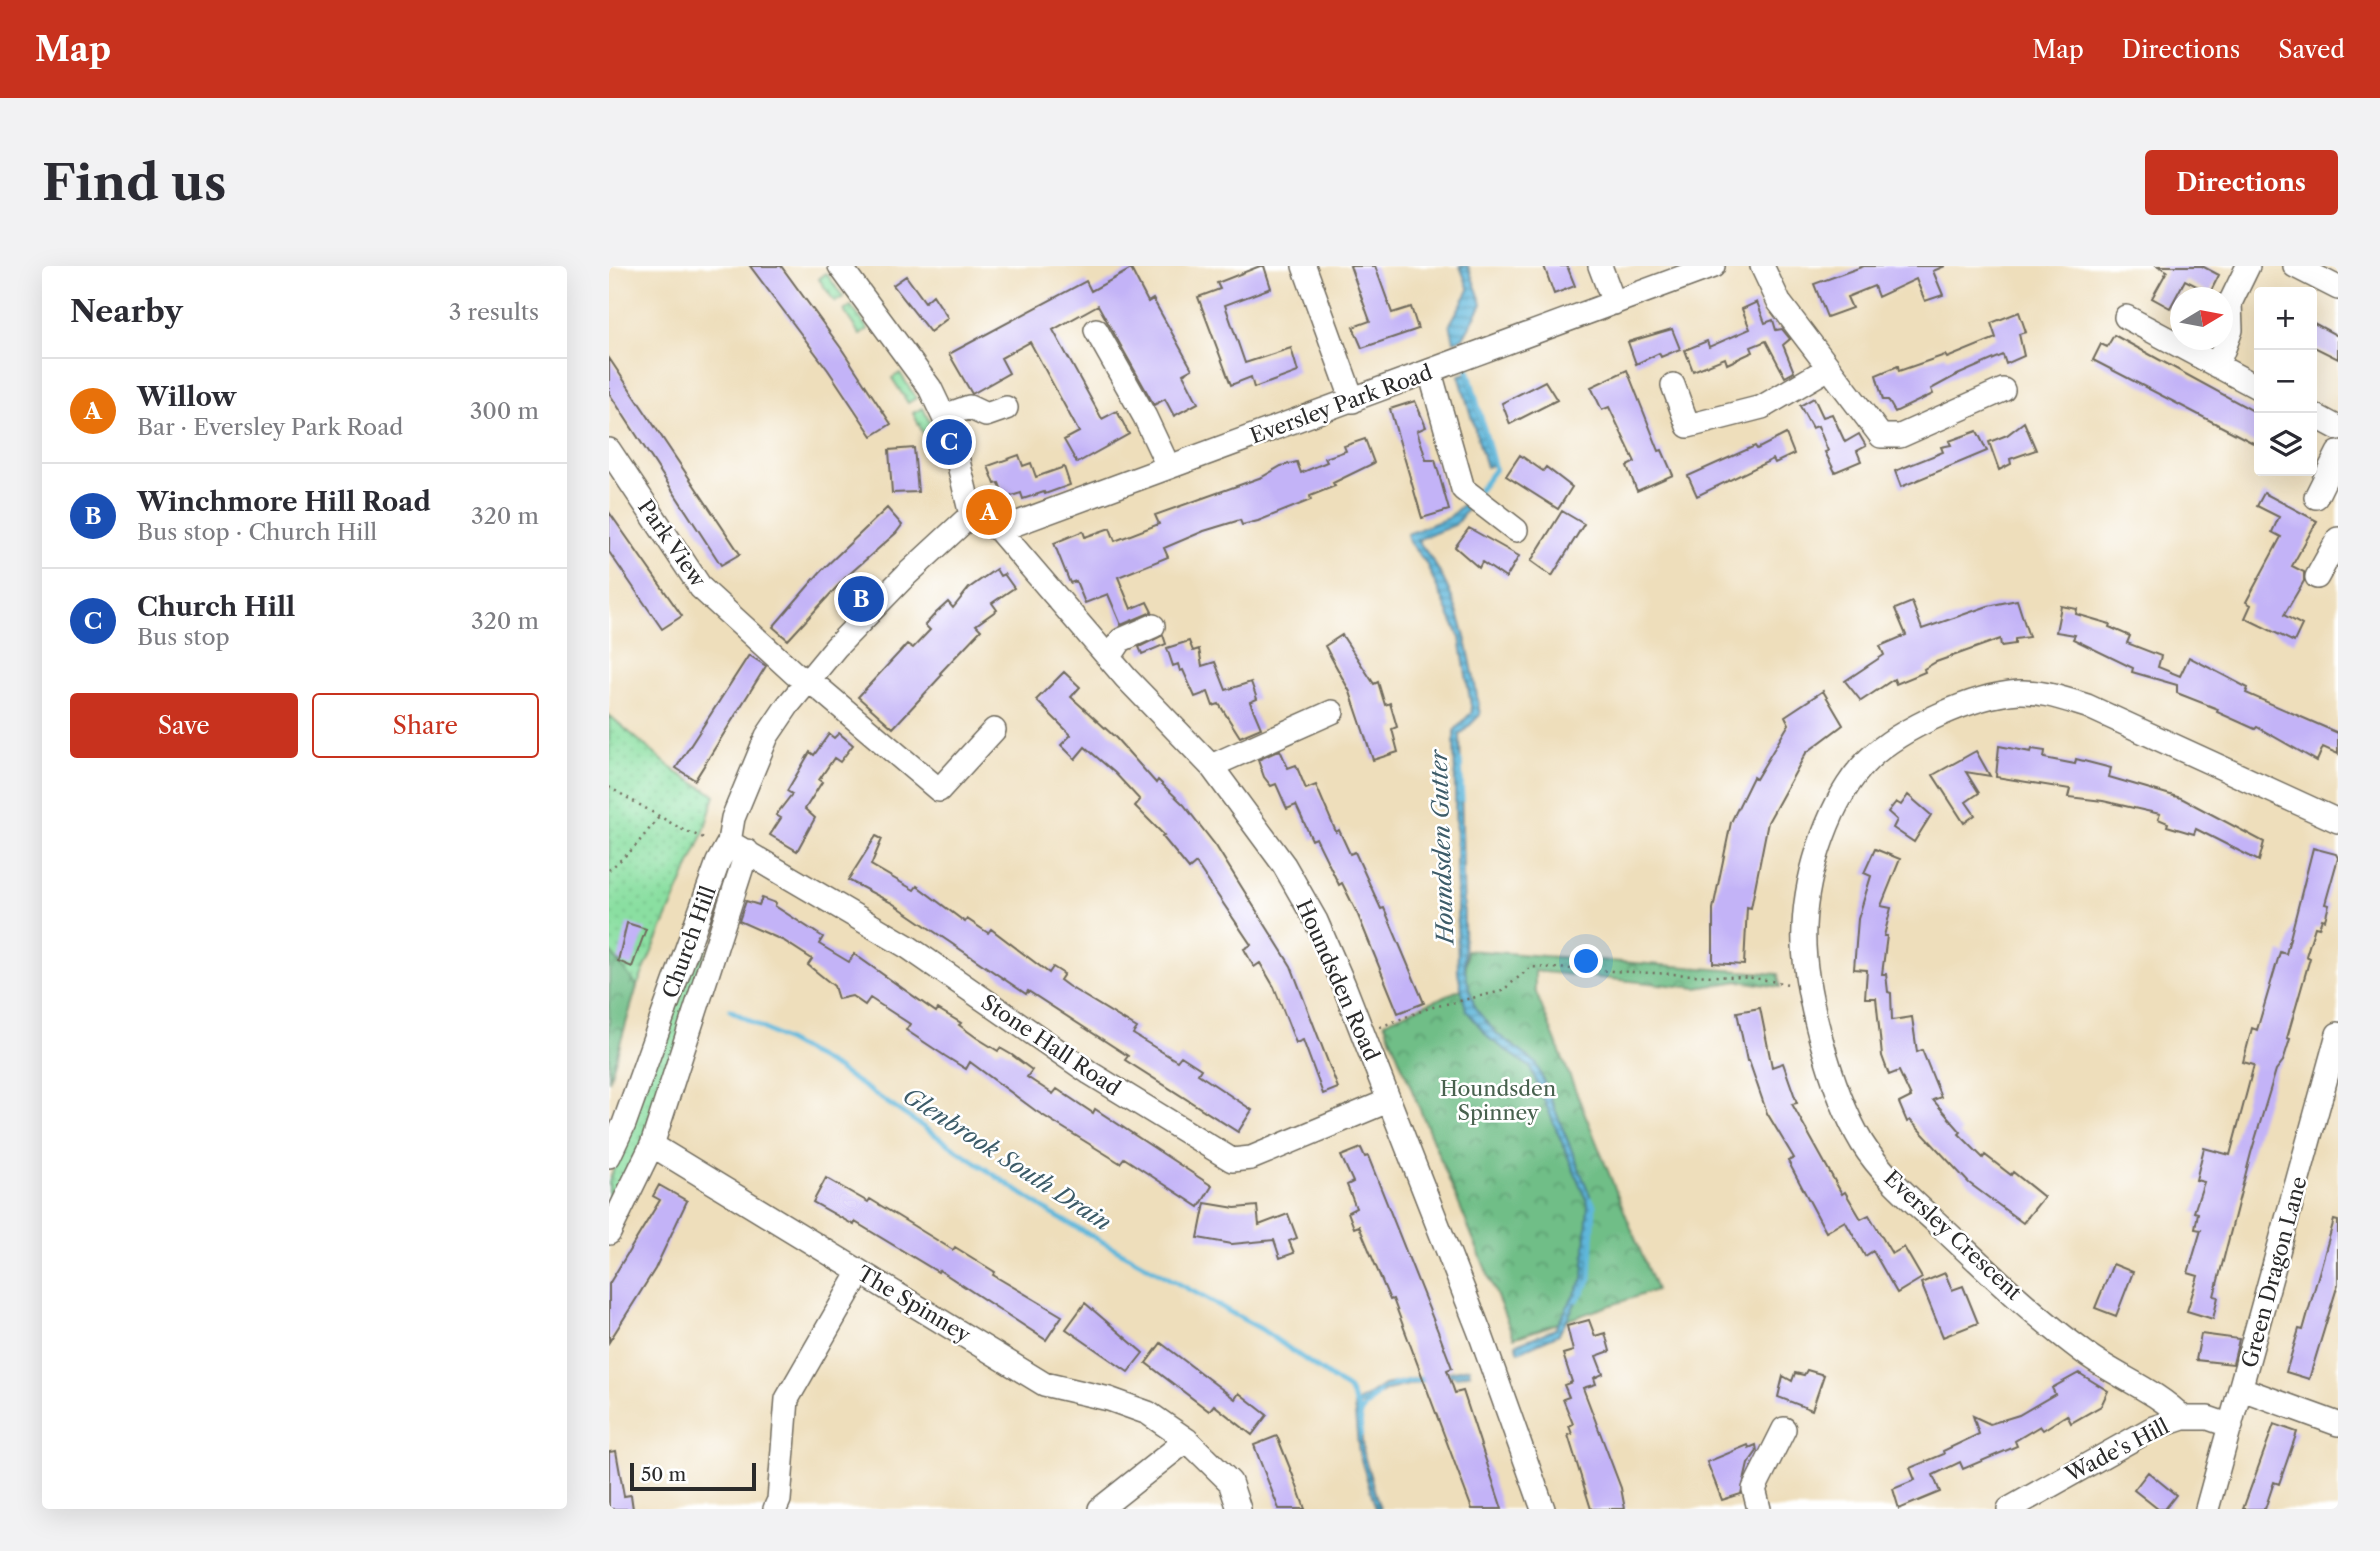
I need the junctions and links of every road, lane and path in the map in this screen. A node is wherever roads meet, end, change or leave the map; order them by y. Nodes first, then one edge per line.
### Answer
1 (840, 266) edge
2 (1304, 266) edge
3 (1600, 266) edge
4 (1713, 266) edge
5 (1762, 266) edge
6 (2248, 266) edge
7 (2295, 266) edge
8 (2338, 288) edge
9 (2233, 293) edge
10 (1614, 303) junction
11 (2126, 317) dead end
12 (1095, 330) dead end
13 (2170, 336) edge
14 (2195, 350) edge
15 (2223, 350) edge
16 (2217, 366) junction
17 (1827, 369) junction
18 (1430, 372) junction
19 (1673, 385) dead end
20 (2254, 385) edge
21 (2003, 390) dead end
22 (1353, 401) junction
23 (1006, 408) dead end
24 (944, 416) junction
25 (2317, 417) edge
26 (2338, 428) edge
27 (609, 450) edge
28 (2338, 453) edge
29 (1168, 466) junction
30 (2316, 497) dead end
31 (971, 515) junction
32 (999, 530) junction
33 (1516, 530) dead end
34 (2338, 539) edge
35 (2317, 577) dead end
36 (1153, 626) dead end
37 (1109, 658) junction
38 (807, 682) junction
39 (1332, 712) dead end
40 (994, 730) dead end
41 (1210, 766) junction
42 (609, 787) edge
43 (659, 817) junction
44 (2338, 821) edge
45 (727, 844) junction
46 (609, 870) edge
47 (1808, 985) junction
48 (1380, 1027) dead end
49 (2338, 1034) edge
50 (2332, 1078) edge
51 (1388, 1101) junction
52 (652, 1145) junction
53 (609, 1156) edge
54 (609, 1233) edge
55 (860, 1272) junction
56 (2242, 1389) junction
57 (2183, 1418) junction
58 (2338, 1424) edge
59 (2231, 1426) junction
60 (1784, 1429) dead end
61 (1187, 1440) junction
62 (777, 1504) edge
63 (1100, 1509) edge
64 (1240, 1509) edge
65 (1543, 1509) edge
66 (1759, 1509) edge
67 (2009, 1509) edge
68 (2207, 1509) edge

1 - 24 street
2 - 22 street
3 - 10 street
4 - 10 street, Eversley Park Road
5 - 17 street
6 - 9 street
7 - 8 street
10 - 18 street, Eversley Park Road
11 - 13 street
12 - 29 street
14 - 16 street
15 - 16 street
16 - 20 street
17 - 19 street
17 - 21 street
18 - 22 street, Eversley Park Road
18 - 33 street
22 - 29 street, Eversley Park Road
23 - 24 street
24 - 31 street
25 - 26 street
27 - 38 street, Park View
28 - 30 street
29 - 32 street, Eversley Park Road
31 - 32 street
31 - 38 street, Church Hill
32 - 37 street, Houndsden Road
34 - 35 street
36 - 37 street
37 - 41 street, Houndsden Road
38 - 40 street, Park View
38 - 45 street, Church Hill
39 - 41 street
41 - 51 street, Houndsden Road
42 - 43 path
43 - 45 path
43 - 46 path
44 - 47 street, Eversley Crescent
45 - 51 street, Stone Hall Road
45 - 52 street
45 - 53 street, Church Hill
47 - 48 path
47 - 57 street, Eversley Crescent
49 - 50 street, Green Dragon Lane
50 - 56 street, Green Dragon Lane
51 - 65 street, Houndsden Road
52 - 54 street
52 - 55 street, The Spinney
55 - 61 street, The Spinney
55 - 62 street
56 - 58 street
56 - 59 street, Green Dragon Lane
57 - 59 street, Wade's Hill
57 - 67 street, Wade's Hill
59 - 68 street, Green Dragon Lane
60 - 66 street
61 - 63 street
61 - 64 street, The Spinney

